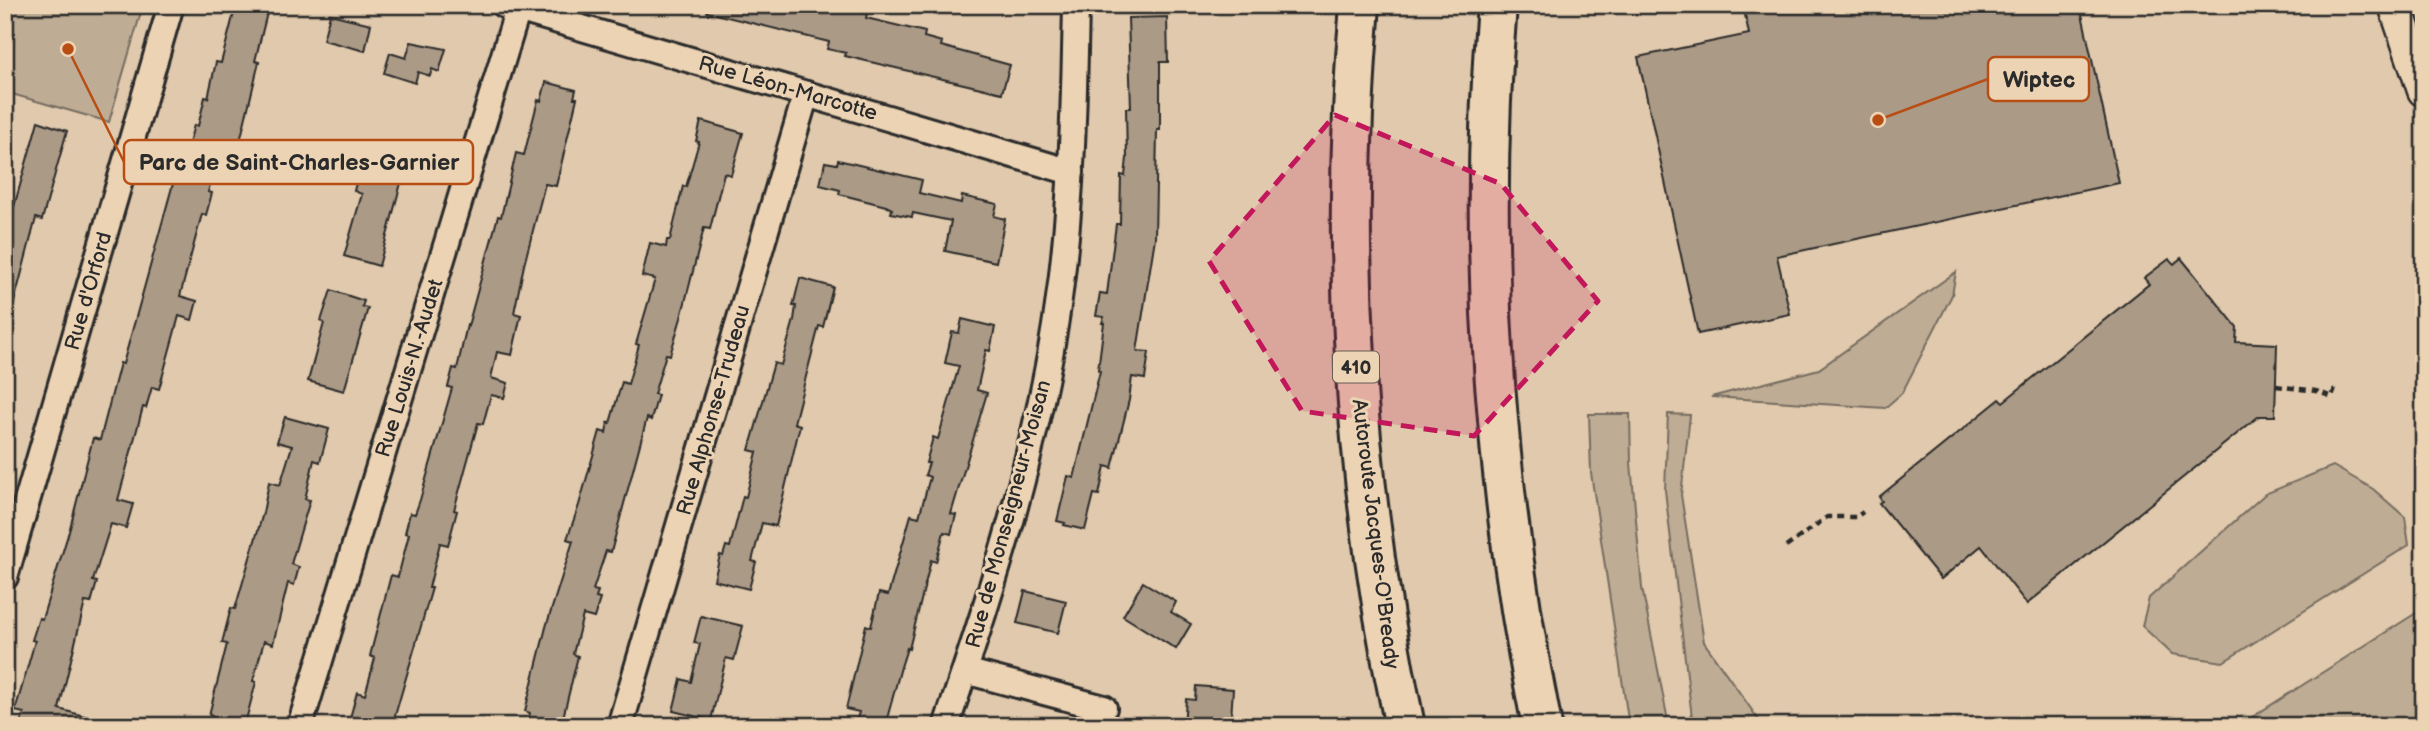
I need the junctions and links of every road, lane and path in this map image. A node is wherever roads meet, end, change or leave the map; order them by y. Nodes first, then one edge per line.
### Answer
1 (171, 5) edge
2 (1076, 5) edge
3 (1360, 5) edge
4 (1497, 5) edge
5 (2395, 5) edge
6 (511, 7) edge
7 (2424, 90) edge
8 (806, 94) junction
9 (1071, 172) junction
10 (2276, 386) dead end
11 (2335, 389) dead end
12 (1863, 512) dead end
13 (1786, 547) dead end
14 (5, 577) edge
15 (965, 671) junction
16 (1104, 708) dead end
17 (300, 726) edge
18 (620, 726) edge
19 (946, 726) edge
20 (1405, 726) edge
21 (1542, 726) edge

1 - 14 street, Rue d'Orford
2 - 9 street, Rue de Monseigneur-Moisan
3 - 20 highway, Autoroute Jacques-O'Bready / 410
4 - 21 highway
5 - 7 street
6 - 8 street, Rue Léon-Marcotte
6 - 17 street, Rue Louis-N.-Audet
8 - 9 street, Rue Léon-Marcotte
8 - 18 street, Rue Alphonse-Trudeau
9 - 15 street, Rue de Monseigneur-Moisan
10 - 11 path
12 - 13 path
15 - 16 street
15 - 19 street, Rue de Monseigneur-Moisan

